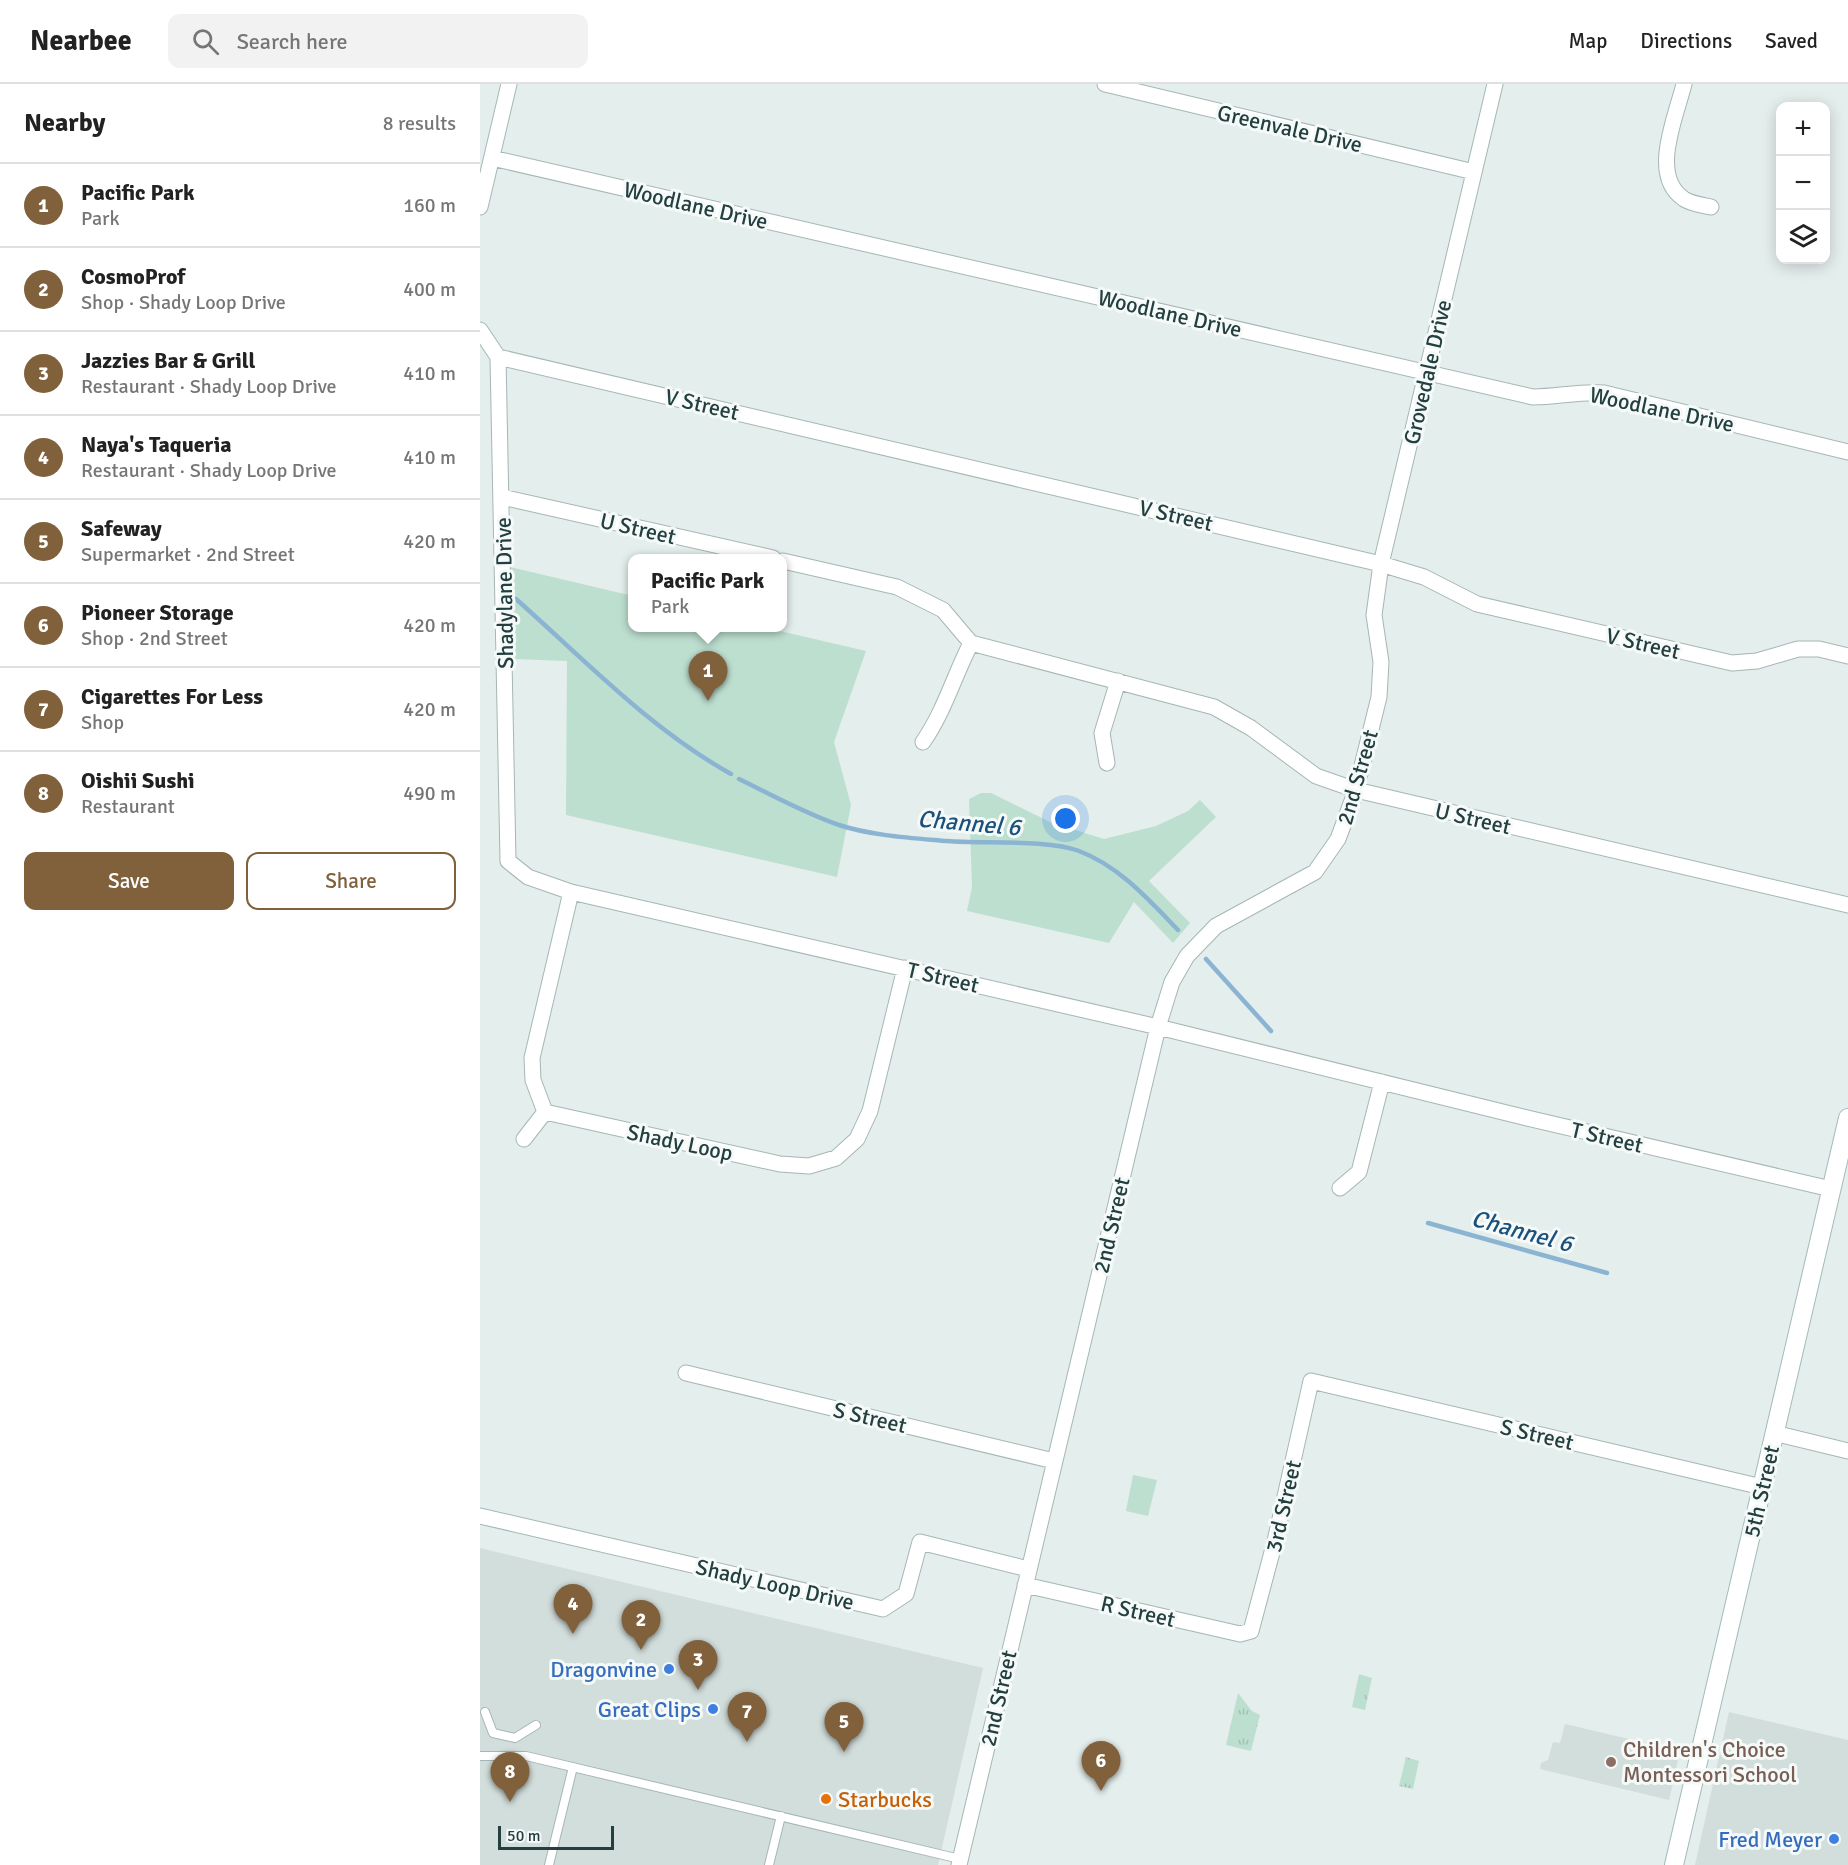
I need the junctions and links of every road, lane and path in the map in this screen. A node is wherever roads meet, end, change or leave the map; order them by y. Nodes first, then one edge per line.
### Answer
1 (509, 84) edge
2 (1106, 84) edge
3 (1495, 84) edge
4 (1684, 84) edge
5 (492, 158) junction
6 (1474, 172) junction
7 (480, 207) edge
8 (1711, 207) dead end
9 (480, 330) edge
10 (498, 357) junction
11 (1427, 372) junction
12 (1848, 452) edge
13 (502, 497) junction
14 (755, 554) edge
15 (787, 562) edge
16 (1381, 564) junction
17 (971, 643) junction
18 (1848, 656) edge
19 (1381, 662) joint
20 (1118, 681) junction
21 (923, 742) dead end
22 (1107, 763) dead end
23 (1356, 790) junction
24 (508, 861) joint
25 (571, 892) junction
26 (1848, 905) edge
27 (905, 968) junction
28 (1158, 1026) junction
29 (1382, 1082) junction
30 (545, 1112) junction
31 (1848, 1118) edge
32 (524, 1139) dead end
33 (1341, 1188) dead end
34 (1831, 1189) junction
35 (686, 1373) dead end
36 (1311, 1381) joint
37 (1774, 1433) junction
38 (1848, 1451) edge
39 (1054, 1461) junction
40 (1762, 1487) junction
41 (480, 1516) edge
42 (1028, 1569) junction
43 (1025, 1585) junction
44 (1251, 1630) joint
45 (485, 1712) dead end
46 (536, 1725) dead end
47 (480, 1756) edge
48 (573, 1767) junction
49 (781, 1816) junction
50 (959, 1862) edge
51 (549, 1865) edge
52 (769, 1865) edge
53 (1674, 1865) edge

1 - 5 street
2 - 6 street, Greenvale Drive
3 - 6 street, Grovedale Drive
4 - 8 street
5 - 7 street
5 - 11 street, Woodlane Drive
6 - 11 street, Grovedale Drive
9 - 10 street
10 - 13 street, Shadylane Drive
10 - 16 street, V Street
11 - 12 street, Woodlane Drive
11 - 16 street, Grovedale Drive
13 - 14 street, U Street
13 - 24 street, Shadylane Drive
15 - 17 street
16 - 18 street, V Street
16 - 19 street, Grovedale Drive
17 - 20 street, U Street
17 - 21 street
19 - 23 street, 2nd Street
20 - 22 street
20 - 23 street, U Street
23 - 26 street, U Street
23 - 28 street, 2nd Street
24 - 25 street, T Street
25 - 27 street, T Street
25 - 30 street
27 - 28 street, T Street
27 - 30 street, Shady Loop
28 - 29 street, T Street
28 - 39 street, 2nd Street
29 - 33 street
29 - 34 street, T Street
30 - 32 street
31 - 34 main road, 5th Street
34 - 37 main road, 5th Street
35 - 39 street, S Street
36 - 40 street, S Street
36 - 44 street, 3rd Street
37 - 38 street
37 - 40 main road, 5th Street
39 - 42 street, 2nd Street
40 - 53 main road, 5th Street
41 - 42 street, Shady Loop Drive
42 - 43 street, 2nd Street
43 - 44 street, R Street
43 - 50 street, 2nd Street
45 - 46 lane
47 - 48 lane
48 - 49 lane
48 - 51 lane
49 - 50 lane
49 - 52 lane

